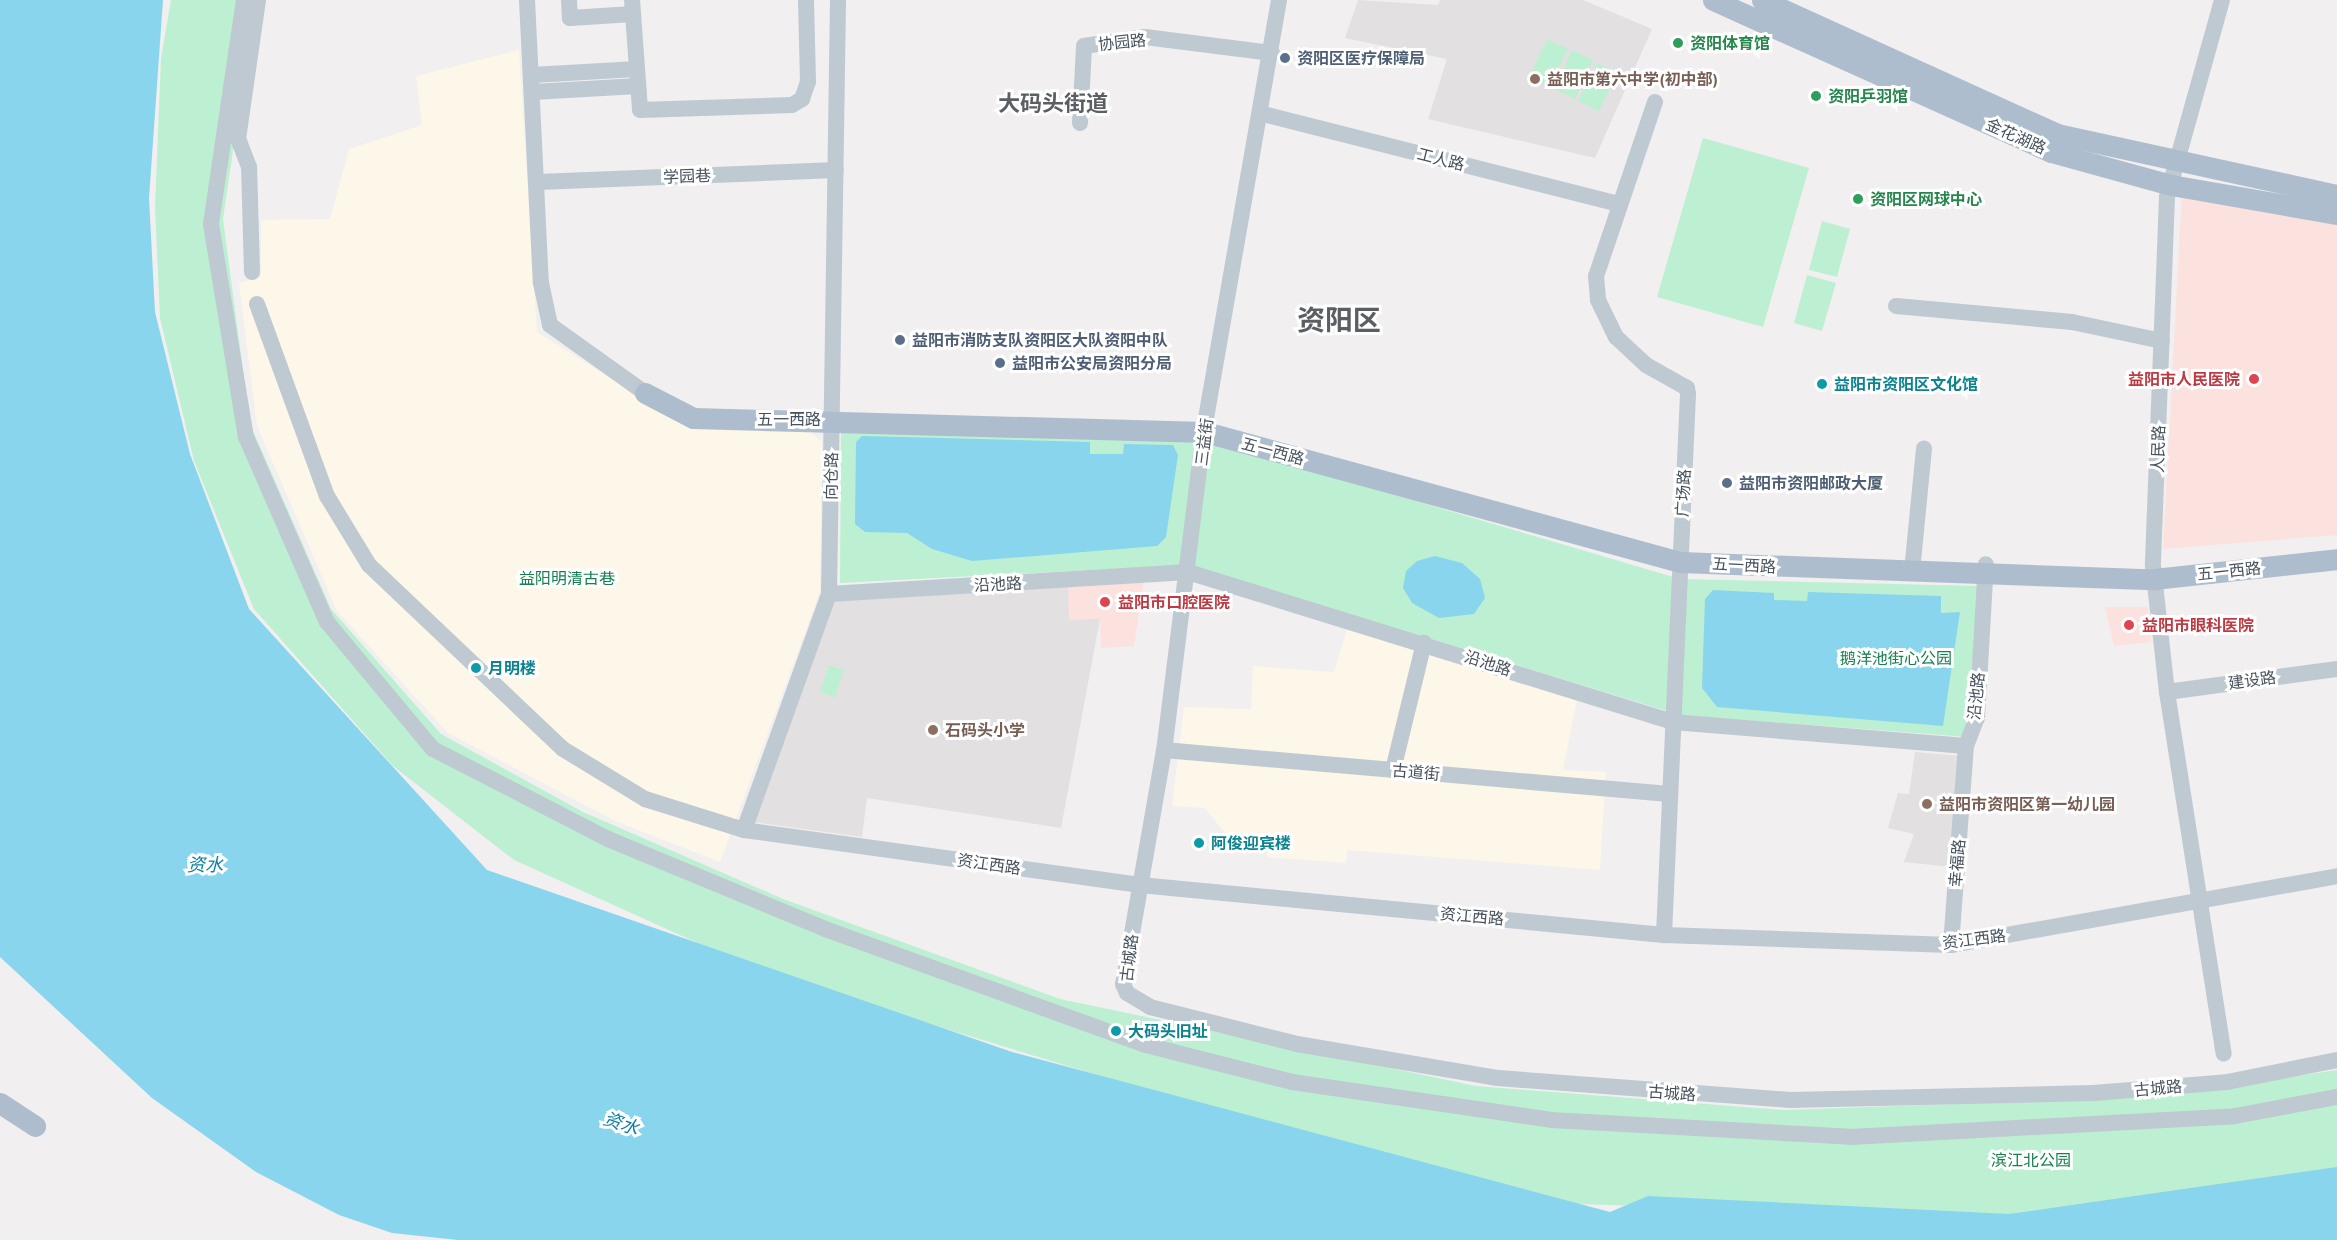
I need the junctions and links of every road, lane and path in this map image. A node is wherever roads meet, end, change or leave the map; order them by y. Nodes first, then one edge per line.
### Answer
1 (244, 0) edge
2 (258, 0) edge
3 (527, 0) edge
4 (569, 0) edge
5 (806, 0) edge
6 (838, 0) edge
7 (1279, 0) edge
8 (1713, 0) edge
9 (2222, 0) edge
10 (1770, 2) edge
11 (632, 7) edge
12 (1272, 53) junction
13 (638, 77) junction
14 (532, 83) junction
15 (1655, 102) dead end
16 (1263, 114) junction
17 (1080, 123) dead end
18 (2178, 164) junction
19 (836, 171) junction
20 (538, 182) junction
21 (2172, 185) junction
22 (2337, 195) edge
23 (1619, 204) junction
24 (2337, 214) edge
25 (252, 272) dead end
26 (256, 304) dead end
27 (1896, 306) dead end
28 (2162, 341) junction
29 (645, 393) joint
30 (832, 414) junction
31 (1205, 427) junction
32 (1924, 449) dead end
33 (2337, 547) edge
34 (1680, 556) junction
35 (2337, 559) edge
36 (1913, 561) junction
37 (1986, 571) junction
38 (1188, 572) junction
39 (2153, 572) junction
40 (829, 594) junction
41 (1424, 643) junction
42 (2337, 669) edge
43 (2167, 692) junction
44 (1673, 722) junction
45 (1966, 746) junction
46 (1164, 750) junction
47 (1393, 770) junction
48 (1669, 794) junction
49 (744, 830) junction
50 (2337, 876) edge
51 (1140, 885) junction
52 (2200, 902) junction
53 (1664, 934) junction
54 (1951, 945) junction
55 (2224, 1054) dead end
56 (2337, 1060) edge
57 (2337, 1097) edge
58 (0, 1103) edge
59 (35, 1126) dead end

1 - 57 street
2 - 25 street
3 - 14 street, 五一西路
4 - 11 street
5 - 13 street
6 - 19 street, 向仓路
7 - 12 street, 三益街
8 - 21 main road, 金花湖路
9 - 18 street, 人民路
10 - 18 main road
11 - 13 street
12 - 16 street, 三益街
12 - 17 street, 协园路
13 - 14 street
14 - 20 street, 五一西路
15 - 23 street, 广场路
16 - 23 street, 工人路
16 - 31 street, 三益街
18 - 21 street, 人民路
18 - 22 main road
19 - 20 street, 学园巷
19 - 30 street, 向仓路
20 - 29 street, 五一西路
21 - 24 main road, 金花湖路
21 - 28 street, 人民路
23 - 34 street, 广场路
26 - 49 street, 资江西路
27 - 28 street
28 - 39 street, 人民路
29 - 30 main road, 五一西路
30 - 31 main road, 五一西路
30 - 40 street, 向仓路
31 - 34 main road, 五一西路
31 - 38 street, 三益街
32 - 36 street
33 - 39 main road
34 - 36 main road
34 - 37 main road, 五一西路
34 - 44 street, 广场路
35 - 39 main road, 五一西路
36 - 37 main road
37 - 39 main road, 五一西路
37 - 45 street, 沿池路
38 - 40 street, 沿池路
38 - 41 street, 沿池路
38 - 46 street, 三益街
39 - 43 street, 人民路
40 - 49 street, 向仓路
41 - 44 street, 沿池路
41 - 47 street
42 - 43 street, 建设路
43 - 52 street, 人民路
44 - 45 street, 沿池路
44 - 48 street, 广场路
45 - 54 street, 幸福路
46 - 47 street, 古道街
46 - 51 street, 三益街
47 - 48 street, 古道街
48 - 53 street, 广场路
49 - 51 street, 资江西路
50 - 52 street, 资江西路
51 - 53 street, 资江西路
51 - 56 street, 古城路
52 - 54 street, 资江西路
52 - 55 street, 人民路
53 - 54 street, 资江西路
58 - 59 main road

